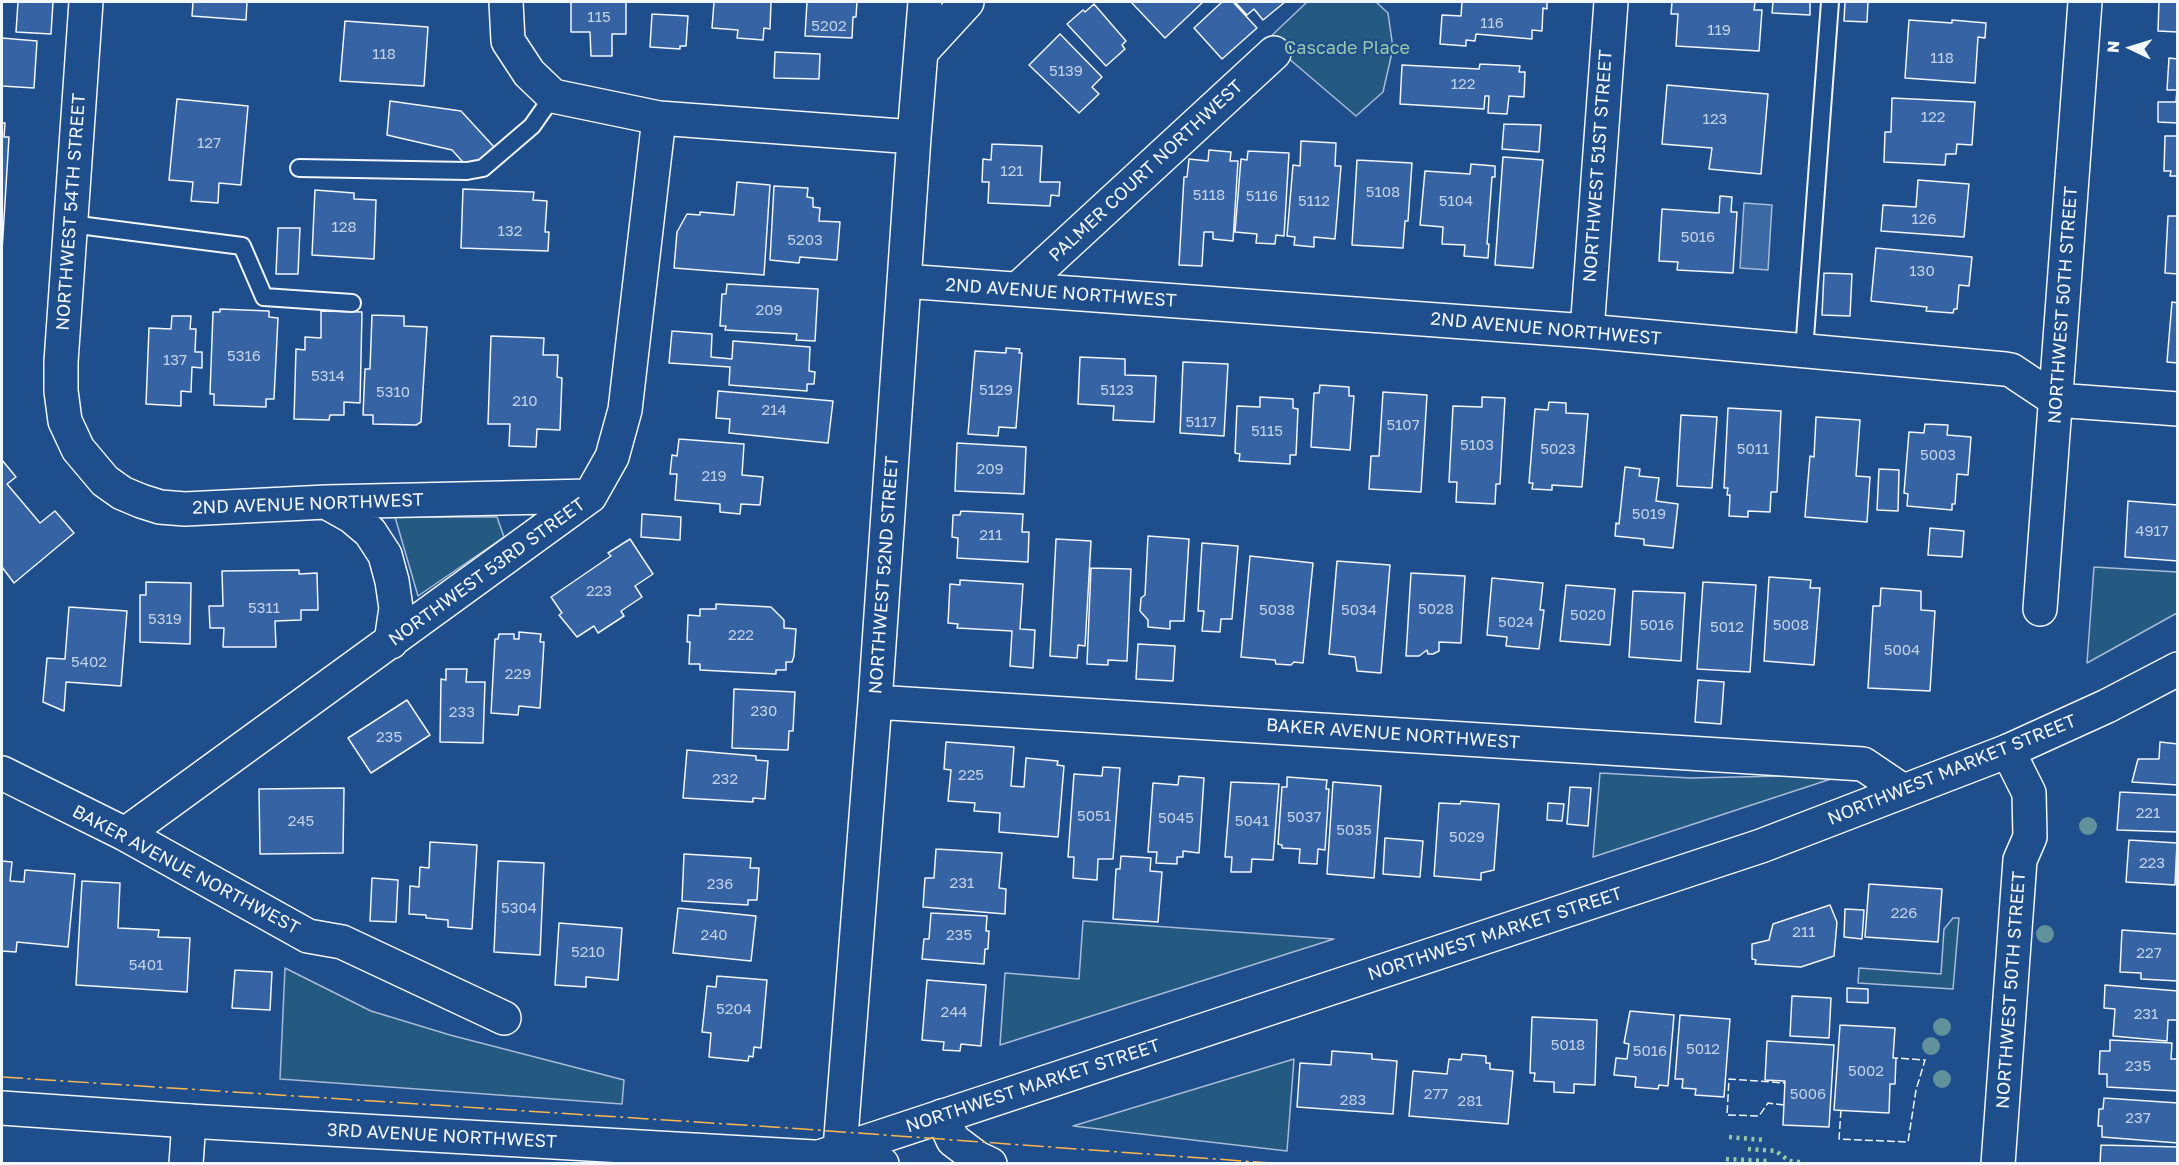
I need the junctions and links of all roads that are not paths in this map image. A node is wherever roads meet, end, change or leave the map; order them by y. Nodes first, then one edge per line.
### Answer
1 (86, 2) edge
2 (506, 2) edge
3 (925, 2) edge
4 (967, 2) edge
5 (1611, 2) edge
6 (1830, 2) edge
7 (2085, 2) edge
8 (922, 51) junction
9 (1274, 52) dead end
10 (553, 96) junction
11 (659, 118) junction
12 (914, 136) junction
13 (299, 168) dead end
14 (71, 224) junction
15 (904, 281) junction
16 (1018, 289) junction
17 (352, 303) dead end
18 (1587, 331) junction
19 (1804, 351) junction
20 (2056, 400) junction
21 (2178, 409) edge
22 (65, 421) joint
23 (590, 496) junction
24 (326, 502) junction
25 (2040, 609) dead end
26 (390, 642) junction
27 (2178, 669) edge
28 (875, 702) junction
29 (2008, 751) junction
30 (2, 773) edge
31 (1903, 791) junction
32 (125, 834) junction
33 (504, 1018) dead end
34 (2, 1108) edge
35 (942, 1116) junction
36 (189, 1121) junction
37 (597, 1154) edge
38 (817, 1157) edge
39 (186, 1164) edge
40 (882, 1164) edge
41 (990, 1164) edge
42 (1998, 1164) edge

1 - 14 street, NORTHWEST 54TH STREET
2 - 10 street
3 - 8 street, NORTHWEST 52ND STREET
4 - 8 street
5 - 18 street, NORTHWEST 51ST STREET
6 - 19 lane
7 - 20 street, NORTHWEST 50TH STREET
8 - 12 street, NORTHWEST 52ND STREET
9 - 16 street, PALMER COURT NORTHWEST
10 - 11 street
10 - 13 lane
11 - 12 street
11 - 23 street, NORTHWEST 53RD STREET
12 - 15 street, NORTHWEST 52ND STREET
14 - 17 lane
14 - 22 street, NORTHWEST 54TH STREET
15 - 16 street, 2ND AVENUE NORTHWEST
15 - 28 street, NORTHWEST 52ND STREET
16 - 18 street, 2ND AVENUE NORTHWEST
18 - 19 street, 2ND AVENUE NORTHWEST
19 - 20 street, 2ND AVENUE NORTHWEST
20 - 21 street
20 - 25 street, NORTHWEST 50TH STREET
22 - 24 street, 2ND AVENUE NORTHWEST
23 - 24 street, 2ND AVENUE NORTHWEST
23 - 26 street, NORTHWEST 53RD STREET
24 - 26 street
26 - 32 street, NORTHWEST 53RD STREET
27 - 29 street, NORTHWEST MARKET STREET
28 - 31 street, BAKER AVENUE NORTHWEST
28 - 38 street, NORTHWEST 52ND STREET
29 - 31 street, NORTHWEST MARKET STREET
29 - 42 street, NORTHWEST 50TH STREET
30 - 32 street, BAKER AVENUE NORTHWEST
31 - 35 street, NORTHWEST MARKET STREET
32 - 33 street, BAKER AVENUE NORTHWEST
34 - 36 street, 3RD AVENUE NORTHWEST
35 - 38 street, NORTHWEST MARKET STREET
35 - 41 street
36 - 37 street, 3RD AVENUE NORTHWEST
36 - 39 street
37 - 38 street, 3RD AVENUE NORTHWEST
38 - 40 street, 3RD AVENUE NORTHWEST

